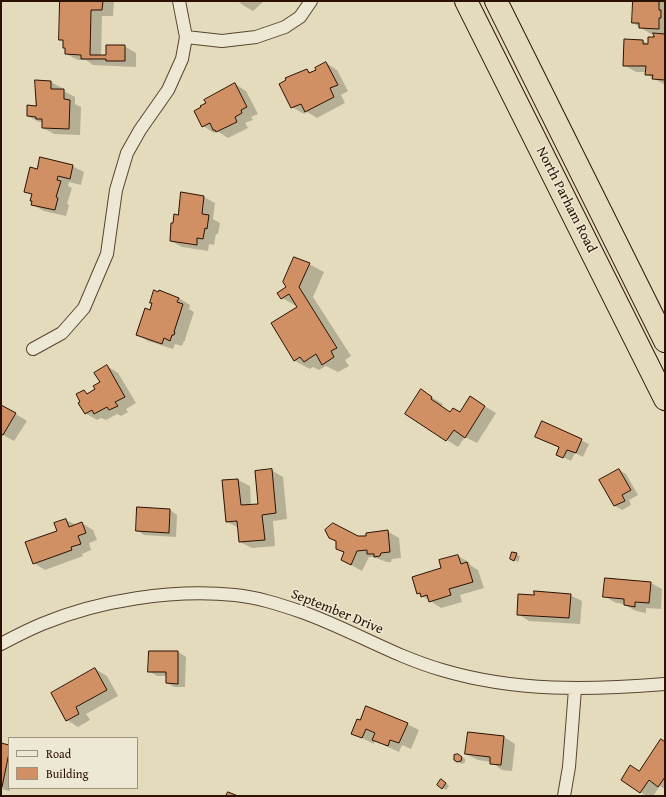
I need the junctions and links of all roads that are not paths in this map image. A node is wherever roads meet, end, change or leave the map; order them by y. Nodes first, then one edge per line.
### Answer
1 (179, 1) edge
2 (311, 1) edge
3 (466, 1) edge
4 (496, 1) edge
5 (186, 37) junction
6 (665, 341) edge
7 (33, 349) dead end
8 (665, 399) edge
9 (1, 644) edge
10 (665, 684) edge
11 (576, 689) junction
12 (564, 796) edge

1 - 5 street
2 - 5 street
3 - 8 highway, North Parham Road
4 - 6 highway, North Parham Road
5 - 7 street
9 - 11 street, September Drive
10 - 11 street, September Drive
11 - 12 street

